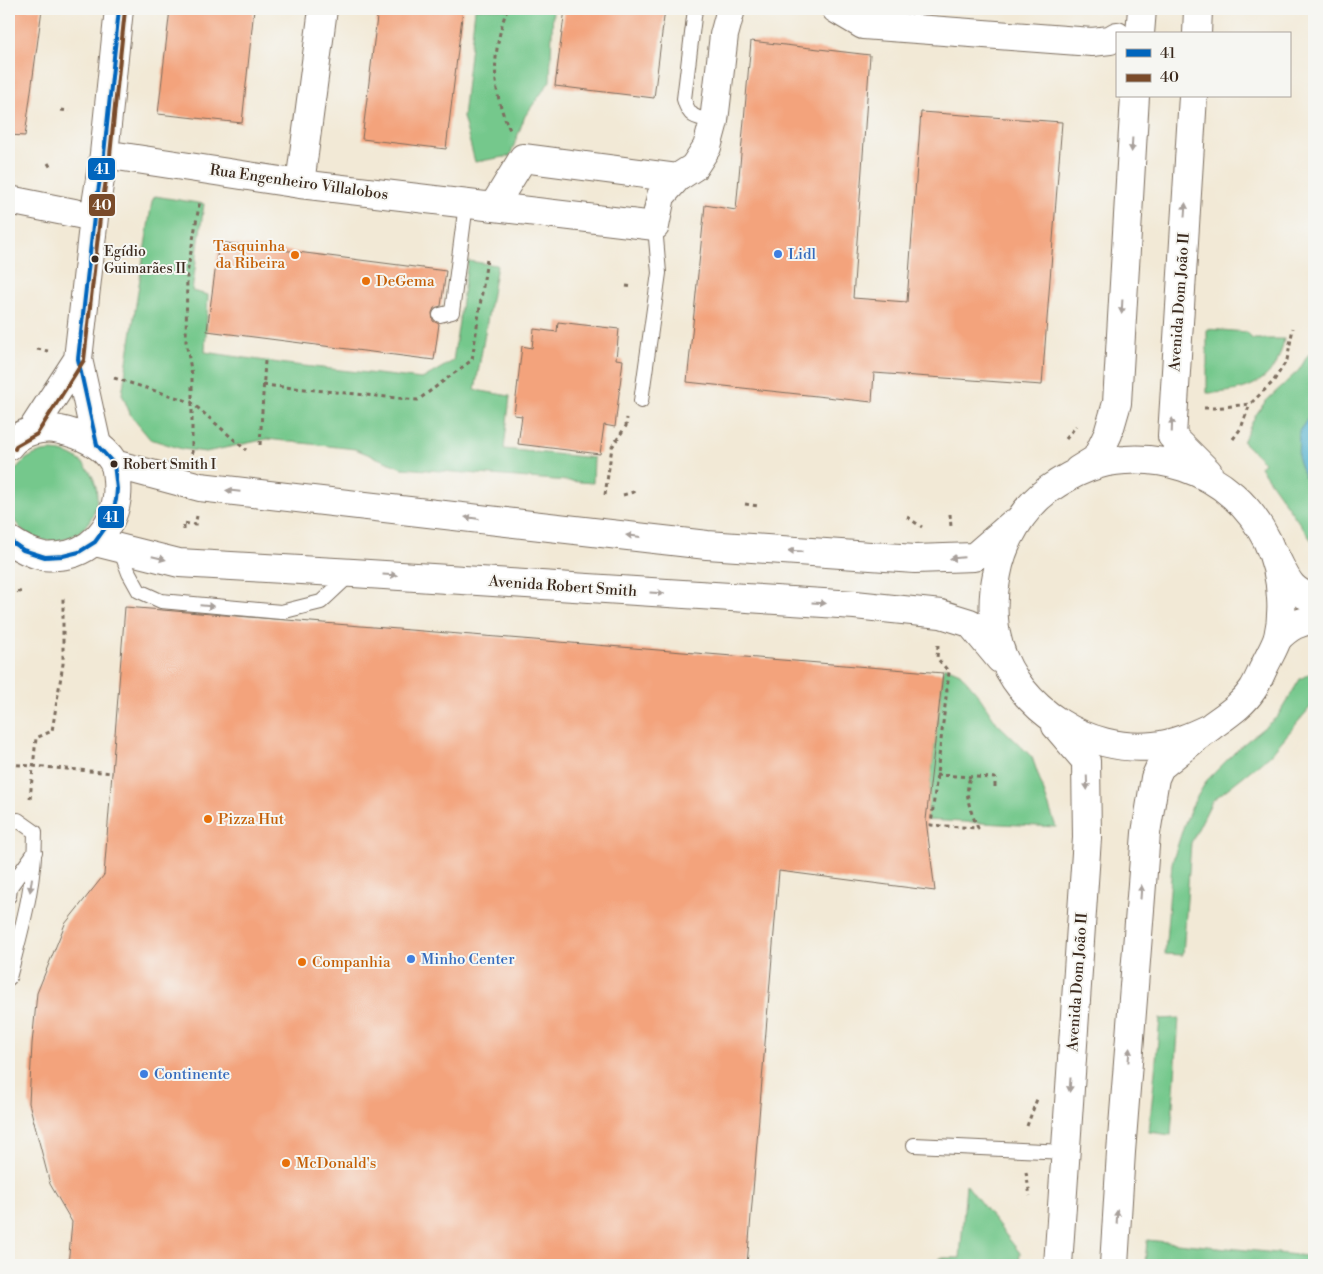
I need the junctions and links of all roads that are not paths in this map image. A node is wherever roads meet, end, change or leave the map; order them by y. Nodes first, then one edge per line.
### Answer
1 (119, 9) edge
2 (323, 9) edge
3 (695, 9) edge
4 (732, 9) edge
5 (836, 9) edge
6 (1198, 9) edge
7 (1197, 32) edge
8 (1108, 43) edge
9 (1135, 98) edge
10 (1192, 98) edge
11 (714, 121) junction
12 (104, 154) junction
13 (677, 178) junction
14 (300, 184) junction
15 (9, 200) edge
16 (466, 204) junction
17 (493, 207) junction
18 (94, 217) junction
19 (655, 226) junction
20 (440, 315) dead end
21 (78, 358) junction
22 (641, 401) dead end
23 (32, 430) junction
24 (9, 446) edge
25 (106, 454) junction
26 (1066, 478) junction
27 (1223, 487) junction
28 (1024, 513) junction
29 (1260, 527) junction
30 (9, 540) edge
31 (107, 545) junction
32 (353, 572) junction
33 (1314, 598) edge
34 (1314, 620) edge
35 (1278, 638) junction
36 (1010, 670) junction
37 (1046, 714) junction
38 (1209, 728) junction
39 (9, 823) edge
40 (35, 852) junction
41 (9, 896) edge
42 (9, 974) edge
43 (914, 1145) dead end
44 (1066, 1152) junction
45 (1058, 1265) edge
46 (1114, 1265) edge

1 - 12 street
2 - 14 street
3 - 11 lane
4 - 11 street
5 - 8 street
6 - 7 street
9 -> 26 street
27 -> 10 street, Avenida Dom João II
11 - 13 street
12 - 14 street, Rua Engenheiro Villalobos
12 - 18 street
13 - 17 street
13 - 19 street
14 - 16 street, Rua Engenheiro Villalobos
15 - 18 street
16 - 17 street, Rua Engenheiro Villalobos
16 - 20 lane
17 - 19 street, Rua Engenheiro Villalobos
18 - 21 street
19 - 22 lane
21 - 23 street
21 - 25 street
23 - 24 street
23 - 25 street
28 -> 25 street
25 - 31 street
26 - 27 street
26 - 28 street
27 - 29 street
28 - 36 street
29 - 33 street
29 - 35 street
30 - 31 street
31 -> 32 street, Avenida Robert Smith
31 -> 32 lane
32 -> 36 street, Avenida Robert Smith
34 - 35 street
35 - 38 street
36 - 37 street
37 - 38 street
37 -> 44 street, Avenida Dom João II
46 -> 38 street
39 - 40 lane
40 - 41 lane
40 -> 42 lane
43 - 44 lane
44 - 45 street, Avenida Dom João II

